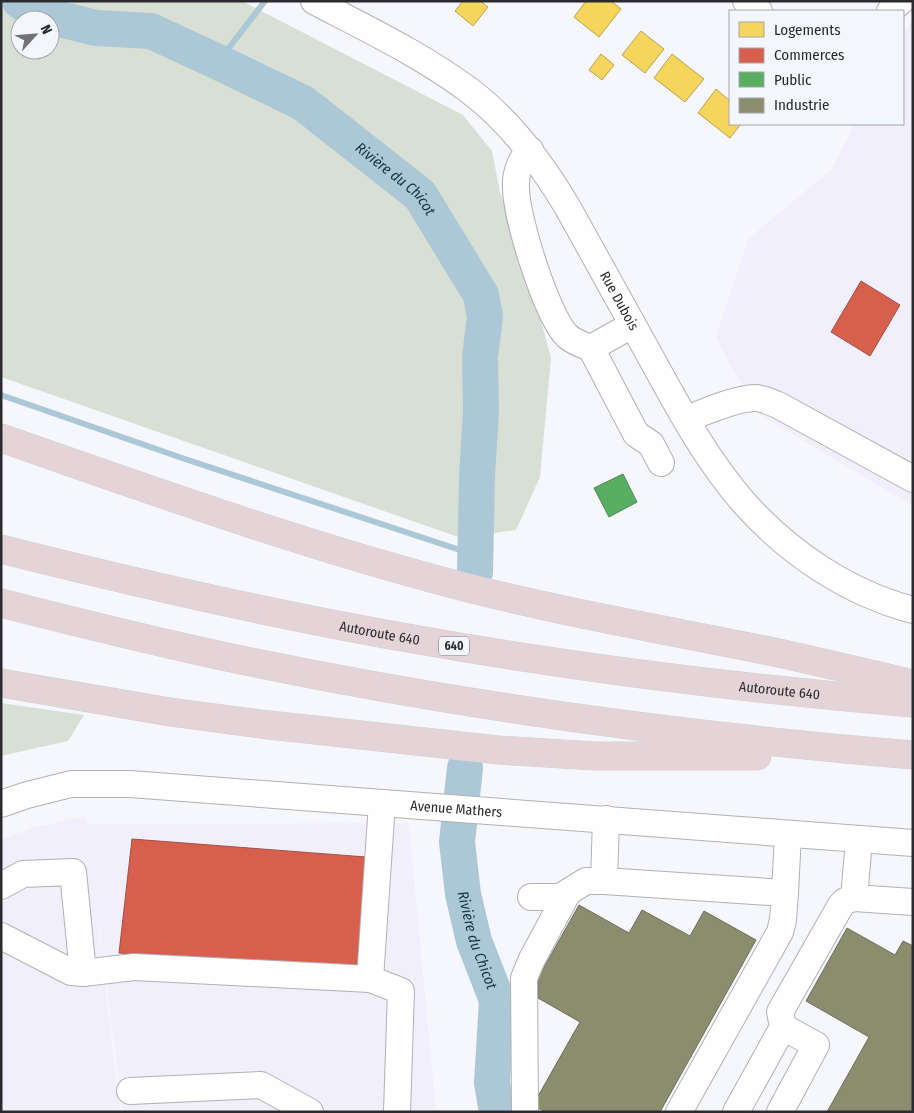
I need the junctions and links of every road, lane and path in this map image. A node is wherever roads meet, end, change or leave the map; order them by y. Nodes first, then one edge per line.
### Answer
1 (314, 1) edge
2 (746, 1) edge
3 (901, 1) edge
4 (758, 10) edge
5 (891, 10) edge
6 (530, 150) junction
7 (632, 325) junction
8 (591, 348) junction
9 (686, 420) junction
10 (1, 438) edge
11 (661, 463) dead end
12 (913, 479) edge
13 (1, 549) edge
14 (1, 603) edge
15 (913, 610) edge
16 (1, 683) edge
17 (913, 684) edge
18 (913, 703) edge
19 (913, 756) edge
20 (382, 803) junction
21 (1, 804) edge
22 (606, 819) junction
23 (788, 834) junction
24 (859, 840) junction
25 (913, 844) edge
26 (604, 881) junction
27 (1, 886) edge
28 (785, 893) junction
29 (567, 894) junction
30 (531, 897) dead end
31 (854, 898) junction
32 (913, 902) edge
33 (1, 936) edge
34 (82, 973) junction
35 (370, 979) junction
36 (747, 993) junction
37 (782, 1020) junction
38 (130, 1091) dead end
39 (310, 1112) edge
40 (397, 1112) edge
41 (525, 1112) edge
42 (679, 1112) edge
43 (736, 1112) edge
44 (780, 1112) edge

1 - 6 street, Rue Dubois
2 - 4 street
3 - 5 street
6 - 7 street, Rue Dubois
6 - 8 street
7 - 8 street
7 - 9 street, Rue Dubois
8 - 11 street
9 - 12 street
9 - 15 street, Rue Dubois
10 - 17 highway
13 - 18 highway, Autoroute 640 / 640
14 - 19 highway
16 - 19 highway
20 - 21 street, Avenue Mathers
20 - 22 street, Avenue Mathers
20 - 35 street
22 - 23 street, Avenue Mathers
22 - 26 street
23 - 24 street, Avenue Mathers
23 - 28 street
24 - 25 street, Avenue Mathers
24 - 31 street
26 - 28 street
26 - 29 street
27 - 34 street
28 - 36 street
29 - 30 street
29 - 41 street
31 - 32 street
31 - 37 street
33 - 34 street
34 - 35 street
35 - 40 street
36 - 37 street
36 - 42 street
37 - 43 street
37 - 44 street
38 - 39 street

